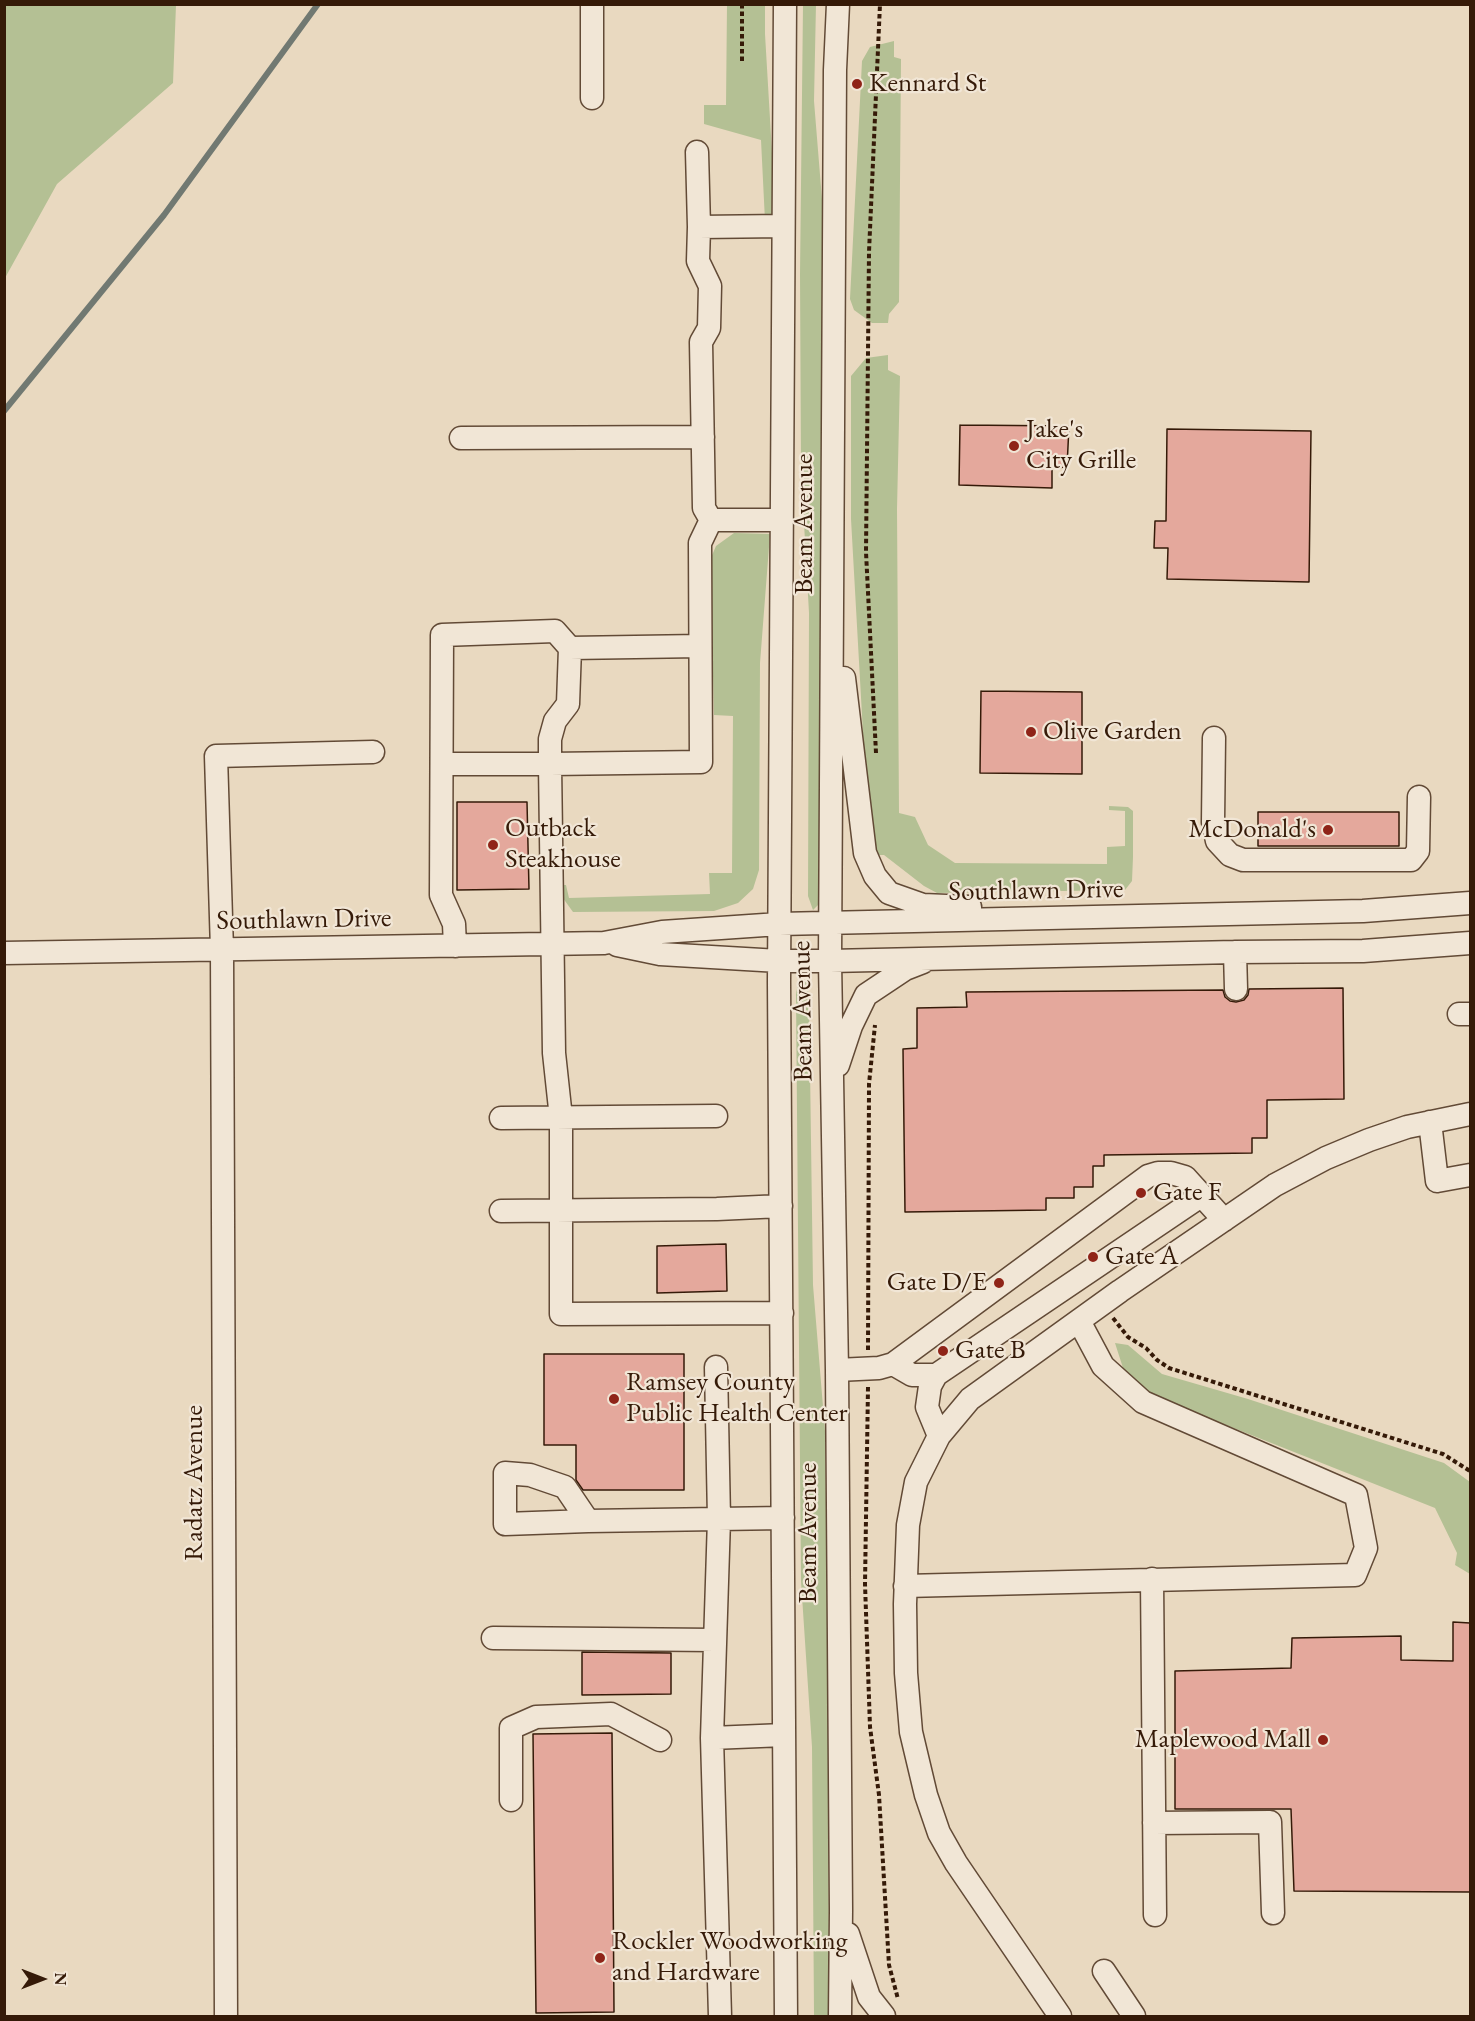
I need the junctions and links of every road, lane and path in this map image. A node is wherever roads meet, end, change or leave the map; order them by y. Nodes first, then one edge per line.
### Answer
1 (592, 4) edge
2 (742, 4) edge
3 (785, 4) edge
4 (838, 4) edge
5 (880, 4) edge
6 (742, 63) dead end
7 (592, 98) dead end
8 (697, 152) dead end
9 (783, 226) junction
10 (699, 227) junction
11 (703, 436) junction
12 (461, 438) dead end
13 (711, 520) junction
14 (782, 520) junction
15 (834, 597) junction
16 (700, 646) junction
17 (570, 648) junction
18 (1214, 738) dead end
19 (373, 752) dead end
20 (876, 762) dead end
21 (443, 764) junction
22 (550, 764) junction
23 (1419, 797) dead end
24 (1470, 903) edge
25 (1055, 919) junction
26 (779, 924) junction
27 (830, 924) junction
28 (604, 943) junction
29 (1470, 943) edge
30 (552, 944) junction
31 (455, 946) junction
32 (222, 950) junction
33 (1235, 952) junction
34 (4, 953) edge
35 (933, 958) junction
36 (779, 961) junction
37 (830, 961) junction
38 (1236, 989) dead end
39 (875, 1018) dead end
40 (833, 1078) junction
41 (1470, 1114) edge
42 (716, 1116) dead end
43 (501, 1118) dead end
44 (561, 1118) junction
45 (1430, 1122) junction
46 (1470, 1175) edge
47 (1201, 1196) junction
48 (781, 1206) junction
49 (501, 1211) dead end
50 (561, 1212) junction
51 (1224, 1221) junction
52 (1102, 1304) junction
53 (782, 1313) junction
54 (1079, 1321) junction
55 (893, 1364) junction
56 (716, 1367) dead end
57 (868, 1369) junction
58 (837, 1370) junction
59 (936, 1375) junction
60 (939, 1436) junction
61 (1470, 1471) edge
62 (783, 1518) junction
63 (719, 1519) junction
64 (588, 1521) dead end
65 (1152, 1579) junction
66 (905, 1586) junction
67 (493, 1638) dead end
68 (715, 1640) junction
69 (784, 1735) junction
70 (712, 1738) junction
71 (660, 1740) dead end
72 (511, 1800) dead end
73 (1154, 1823) junction
74 (841, 1910) junction
75 (1273, 1913) dead end
76 (1155, 1915) dead end
77 (1104, 1971) dead end
78 (892, 2011) edge
79 (226, 2016) edge
80 (720, 2016) edge
81 (786, 2016) edge
82 (840, 2016) edge
83 (1060, 2016) edge
84 (1134, 2016) edge

1 - 7 street
2 - 6 path
3 - 9 street, Beam Avenue
4 - 15 street, Beam Avenue
5 - 20 path
8 - 10 street
9 - 10 street
9 - 14 street, Beam Avenue
10 - 11 street
11 - 12 street
11 - 13 street
13 - 14 street
13 - 16 street
14 - 26 street, Beam Avenue
15 - 25 street
15 - 27 street, Beam Avenue
16 - 17 street
16 - 22 street
17 - 21 street
17 - 22 street
18 - 23 street
19 - 32 street, Radatz Avenue
21 - 22 street
21 - 31 street
22 - 30 street
24 - 25 street, Southlawn Drive
25 - 27 street, Southlawn Drive
26 - 27 street, Southlawn Drive
26 - 28 street, Southlawn Drive
26 - 36 street, Beam Avenue
27 - 37 street, Beam Avenue
28 - 30 street, Southlawn Drive
28 - 36 street, Southlawn Drive
29 - 33 street, Southlawn Drive
30 - 31 street, Southlawn Drive
30 - 44 street
31 - 32 street, Southlawn Drive
32 - 34 street, Southlawn Drive
32 - 79 street, Radatz Avenue
33 - 35 street, Southlawn Drive
33 - 38 street
35 - 37 street, Southlawn Drive
35 - 40 street
36 - 37 street, Southlawn Drive
36 - 48 street, Beam Avenue
37 - 40 street, Beam Avenue
39 - 57 path
40 - 58 street, Beam Avenue
41 - 45 street
42 - 44 street
43 - 44 street
44 - 50 street
45 - 46 street
45 - 51 street
47 - 51 street
47 - 55 street
47 - 59 street
48 - 50 street
48 - 53 street, Beam Avenue
49 - 50 street
50 - 53 street
51 - 52 street
52 - 54 street
52 - 61 path
53 - 62 street, Beam Avenue
54 - 60 street
54 - 65 street
55 - 57 street
55 - 59 street
56 - 63 street
57 - 58 street
57 - 78 path
58 - 74 street, Beam Avenue
59 - 60 street
60 - 66 street
62 - 63 street
62 - 69 street, Beam Avenue
63 - 64 street
63 - 68 street
65 - 66 street
65 - 73 street
66 - 83 street
67 - 68 street
68 - 70 street
69 - 70 street
69 - 81 street, Beam Avenue
70 - 80 street
71 - 72 street
73 - 75 street
73 - 76 street
74 - 78 street
74 - 82 street, Beam Avenue
77 - 84 street

